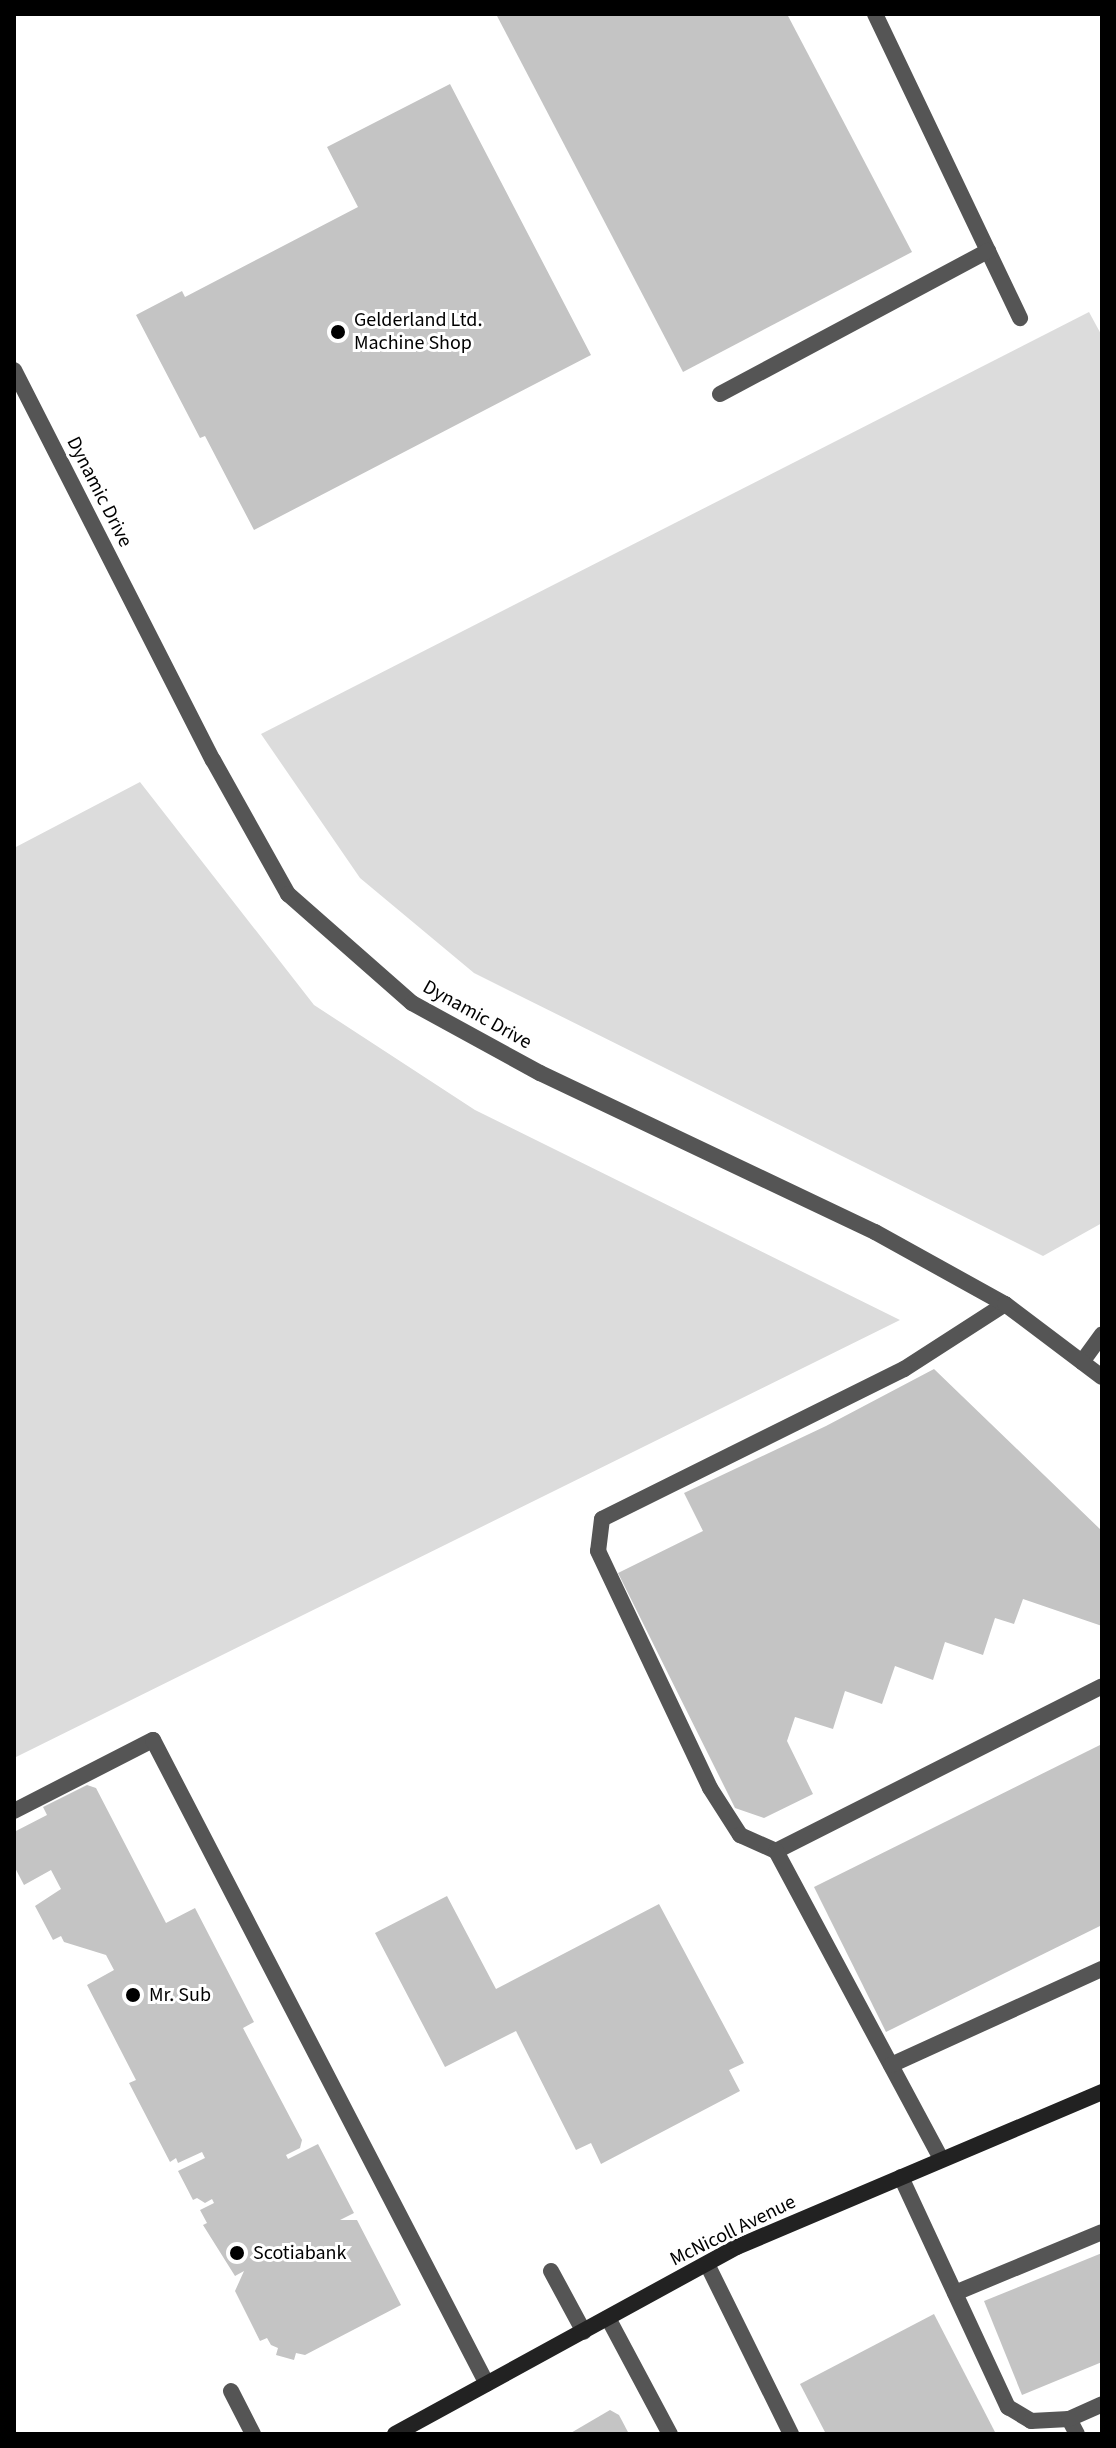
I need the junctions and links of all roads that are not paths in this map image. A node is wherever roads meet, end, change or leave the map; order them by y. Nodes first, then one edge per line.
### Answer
1 (875, 14) edge
2 (988, 251) junction
3 (1020, 318) dead end
4 (14, 370) edge
5 (720, 394) dead end
6 (1005, 1304) junction
7 (1102, 1334) edge
8 (1082, 1362) junction
9 (1102, 1377) edge
10 (1102, 1686) edge
11 (14, 1811) edge
12 (776, 1851) junction
13 (1102, 1969) edge
14 (891, 2065) junction
15 (1102, 2092) edge
16 (941, 2159) junction
17 (901, 2177) junction
18 (1102, 2232) edge
19 (707, 2264) junction
20 (551, 2271) dead end
21 (955, 2293) junction
22 (608, 2318) junction
23 (584, 2332) junction
24 (487, 2384) junction
25 (231, 2391) dead end
26 (1102, 2404) edge
27 (1073, 2427) edge
28 (253, 2434) edge
29 (395, 2434) edge
30 (670, 2434) edge
31 (791, 2434) edge

1 - 2 street
2 - 3 street
2 - 5 street
4 - 6 street, Dynamic Drive
6 - 8 street, Dynamic Drive
6 - 12 street
7 - 8 street
8 - 9 street, Dynamic Drive
10 - 12 street
11 - 24 street
12 - 14 street
13 - 14 street
14 - 16 street
15 - 16 main road, McNicoll Avenue
16 - 17 main road, McNicoll Avenue
17 - 19 main road, McNicoll Avenue
17 - 21 street
18 - 21 street
19 - 22 main road, McNicoll Avenue
19 - 31 street
20 - 23 street
21 - 27 street
22 - 23 main road, McNicoll Avenue
22 - 30 street
23 - 24 main road, McNicoll Avenue
24 - 29 main road, McNicoll Avenue
25 - 28 street
26 - 27 street

